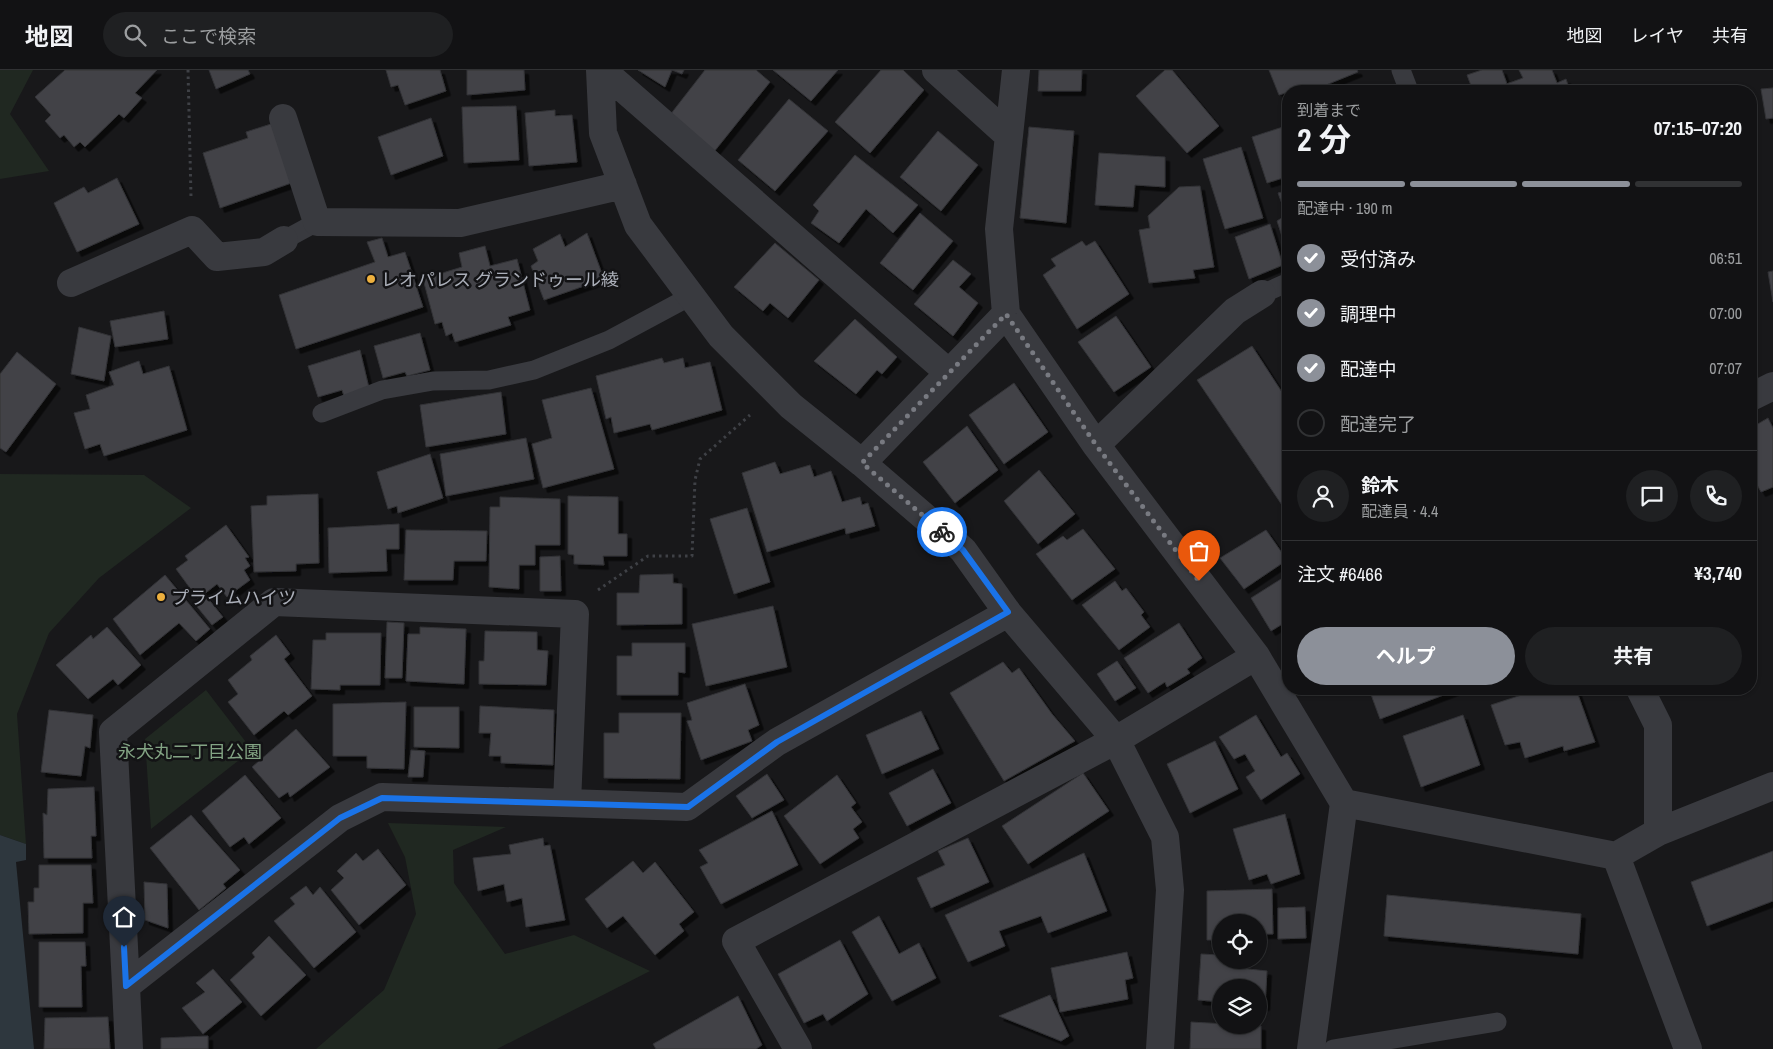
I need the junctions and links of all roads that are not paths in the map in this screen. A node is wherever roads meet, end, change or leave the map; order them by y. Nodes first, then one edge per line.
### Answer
1 (601, 70) edge
2 (936, 70) edge
3 (1016, 70) edge
4 (1401, 70) edge
5 (1407, 85) edge
6 (283, 118) dead end
7 (1009, 136) junction
8 (623, 185) junction
9 (317, 222) junction
10 (284, 240) joint
11 (71, 284) dead end
12 (1282, 285) edge
13 (1262, 294) joint
14 (691, 296) junction
15 (1006, 314) junction
16 (949, 373) junction
17 (1773, 386) edge
18 (1757, 394) edge
19 (322, 413) dead end
20 (1096, 445) junction
21 (862, 463) junction
22 (1008, 612) junction
23 (1256, 656) junction
24 (1643, 695) edge
25 (1116, 740) junction
26 (1773, 786) edge
27 (567, 804) junction
28 (1344, 804) junction
29 (1658, 832) junction
30 (1616, 856) junction
31 (126, 986) junction
32 (1497, 1022) dead end
33 (129, 1049) edge
34 (798, 1049) edge
35 (1160, 1049) edge
36 (1311, 1049) edge
37 (1333, 1049) edge
38 (1688, 1049) edge

1 - 8 street
1 - 16 street
2 - 7 street
3 - 7 street
4 - 5 lane
6 - 9 street
7 - 15 street
8 - 9 street
8 - 14 street
9 - 10 lane
10 - 11 street
12 - 13 lane
13 - 20 street
14 - 19 lane
14 - 21 street
15 - 16 street
15 - 20 street
16 - 21 street
17 - 18 street
20 - 23 street
21 - 22 street
22 - 25 street
22 - 27 street
23 - 25 street
23 - 28 street
24 - 29 street
25 - 34 street
25 - 35 street
26 - 29 street
27 - 31 street
27 - 31 street
28 - 30 street
28 - 36 street
29 - 30 street
30 - 38 street
31 - 33 street
32 - 37 lane

